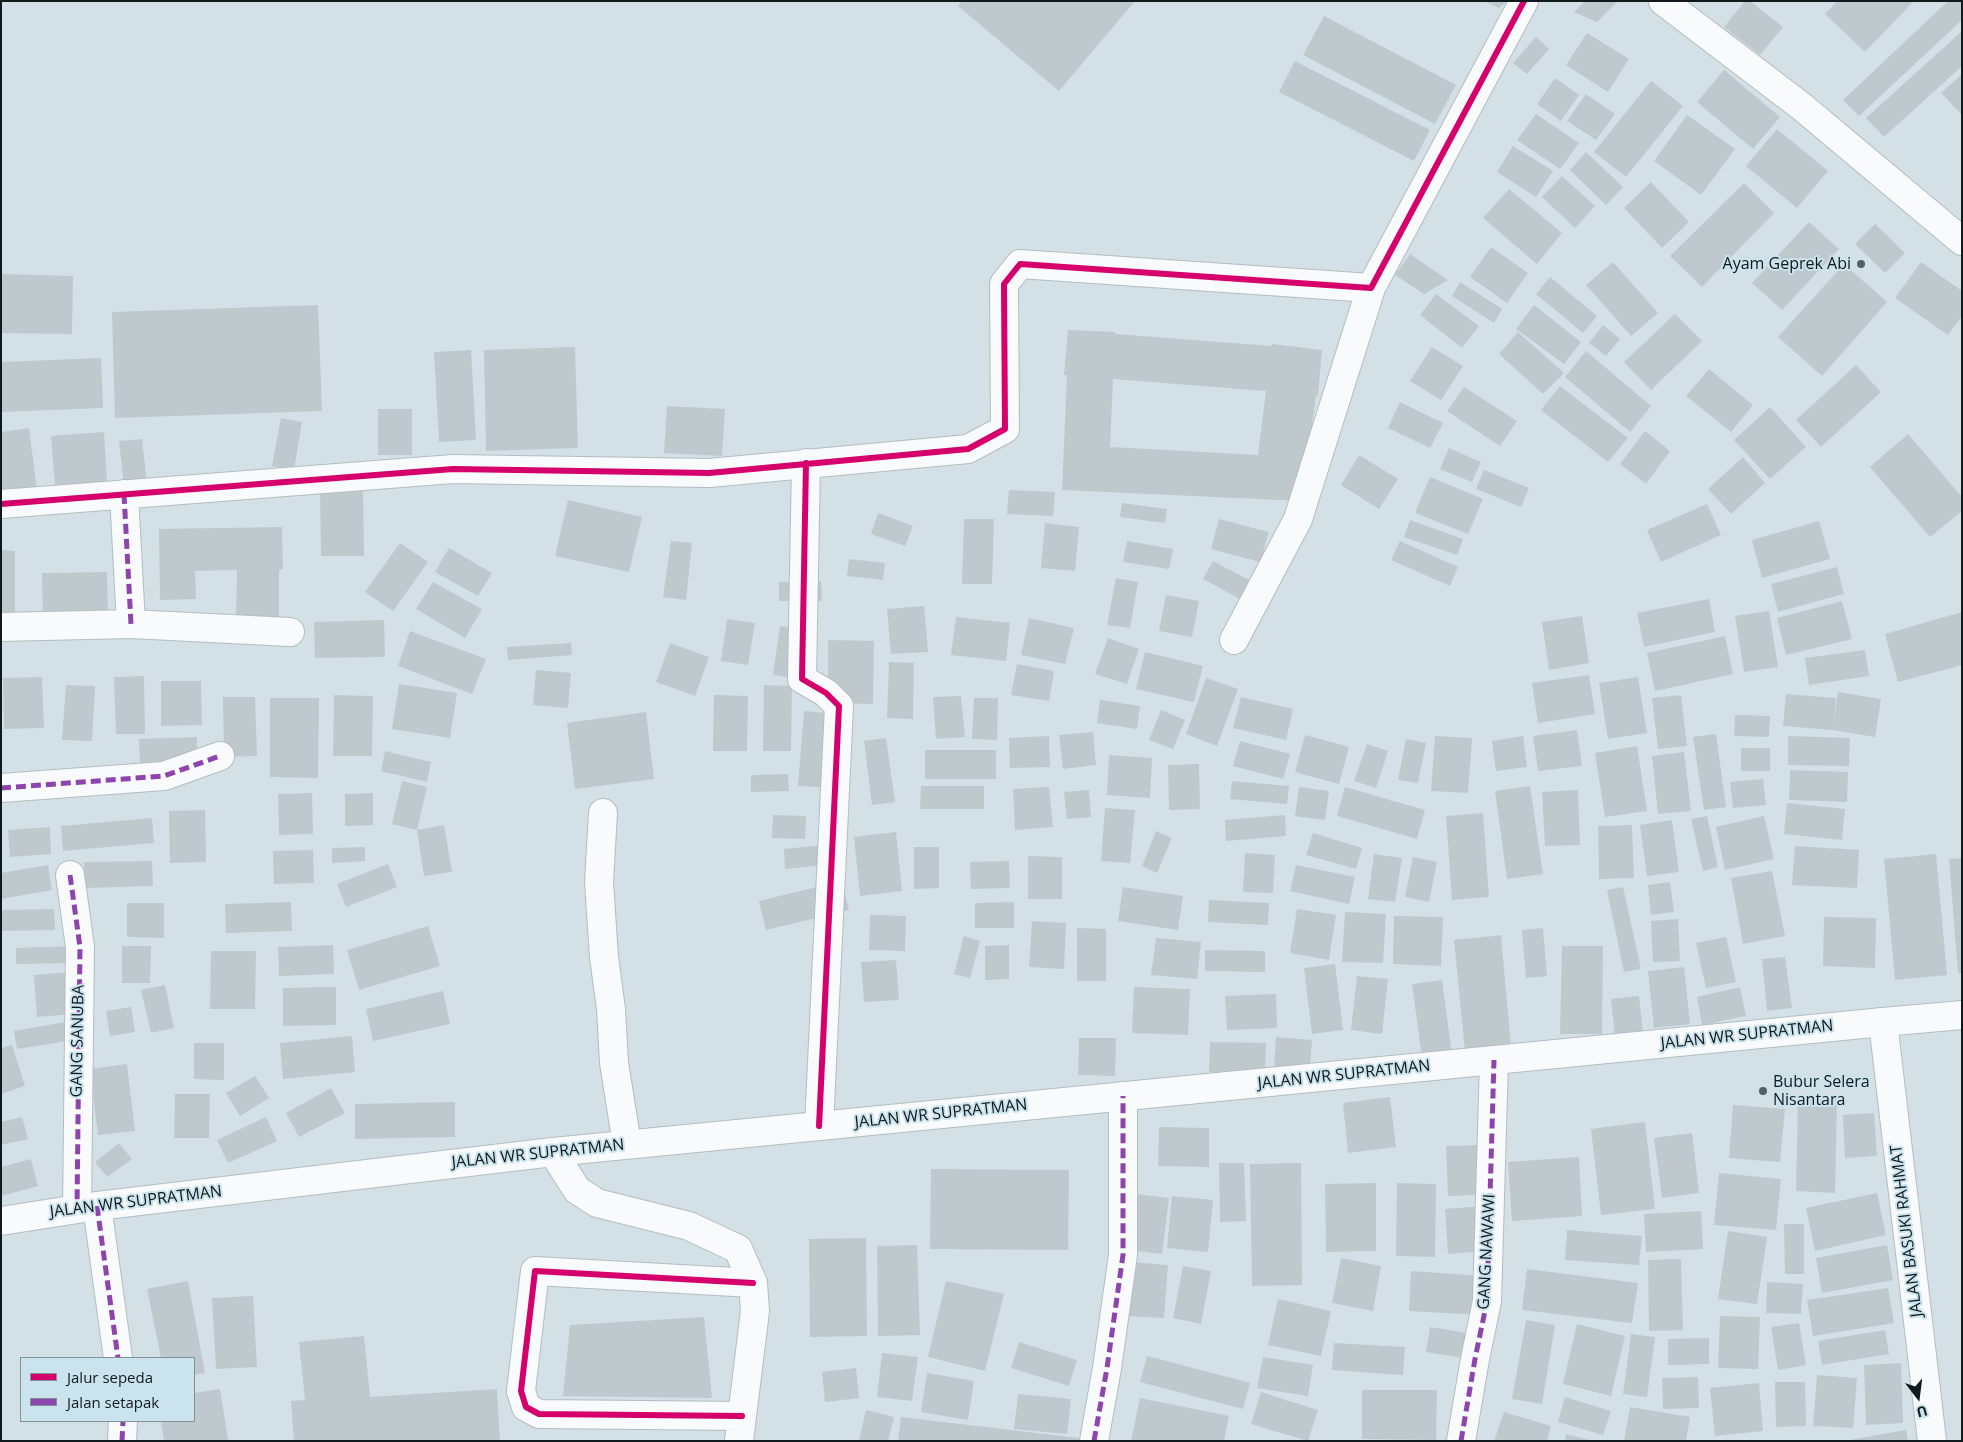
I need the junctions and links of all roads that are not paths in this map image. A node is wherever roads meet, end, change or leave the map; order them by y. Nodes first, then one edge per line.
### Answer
1 (1524, 1) edge
2 (1663, 1) edge
3 (1962, 241) edge
4 (1371, 288) junction
5 (806, 464) junction
6 (124, 494) junction
7 (1, 504) edge
8 (131, 624) junction
9 (1, 627) edge
10 (290, 632) dead end
11 (1234, 640) dead end
12 (220, 756) dead end
13 (1, 788) edge
14 (603, 813) dead end
15 (70, 874) dead end
16 (1962, 1015) edge
17 (1883, 1022) junction
18 (1494, 1060) junction
19 (1123, 1096) junction
20 (818, 1126) junction
21 (627, 1144) junction
22 (554, 1152) junction
23 (87, 1207) junction
24 (1, 1221) edge
25 (753, 1283) junction
26 (118, 1357) edge
27 (123, 1422) edge
28 (741, 1428) edge
29 (122, 1441) edge
30 (1094, 1441) edge
31 (1461, 1441) edge
32 (1932, 1441) edge

1 - 4 street
2 - 3 street
4 - 5 street
4 - 11 street
5 - 6 street
5 - 20 street
6 - 7 street
6 - 8 street
8 - 9 street
8 - 10 street
12 - 13 street
14 - 21 street
15 - 23 street, GANG SANUBA
16 - 17 street, JALAN WR SUPRATMAN
17 - 18 street, JALAN WR SUPRATMAN
17 - 32 street, JALAN BASUKI RAHMAT
18 - 19 street, JALAN WR SUPRATMAN
18 - 31 street, GANG NAWAWI
19 - 20 street, JALAN WR SUPRATMAN
19 - 30 street
20 - 21 street, JALAN WR SUPRATMAN
21 - 22 street, JALAN WR SUPRATMAN
22 - 23 street, JALAN WR SUPRATMAN
22 - 25 street
23 - 24 street, JALAN WR SUPRATMAN
23 - 26 street, GANG SANUBA
25 - 28 street
25 - 28 street
27 - 29 street

